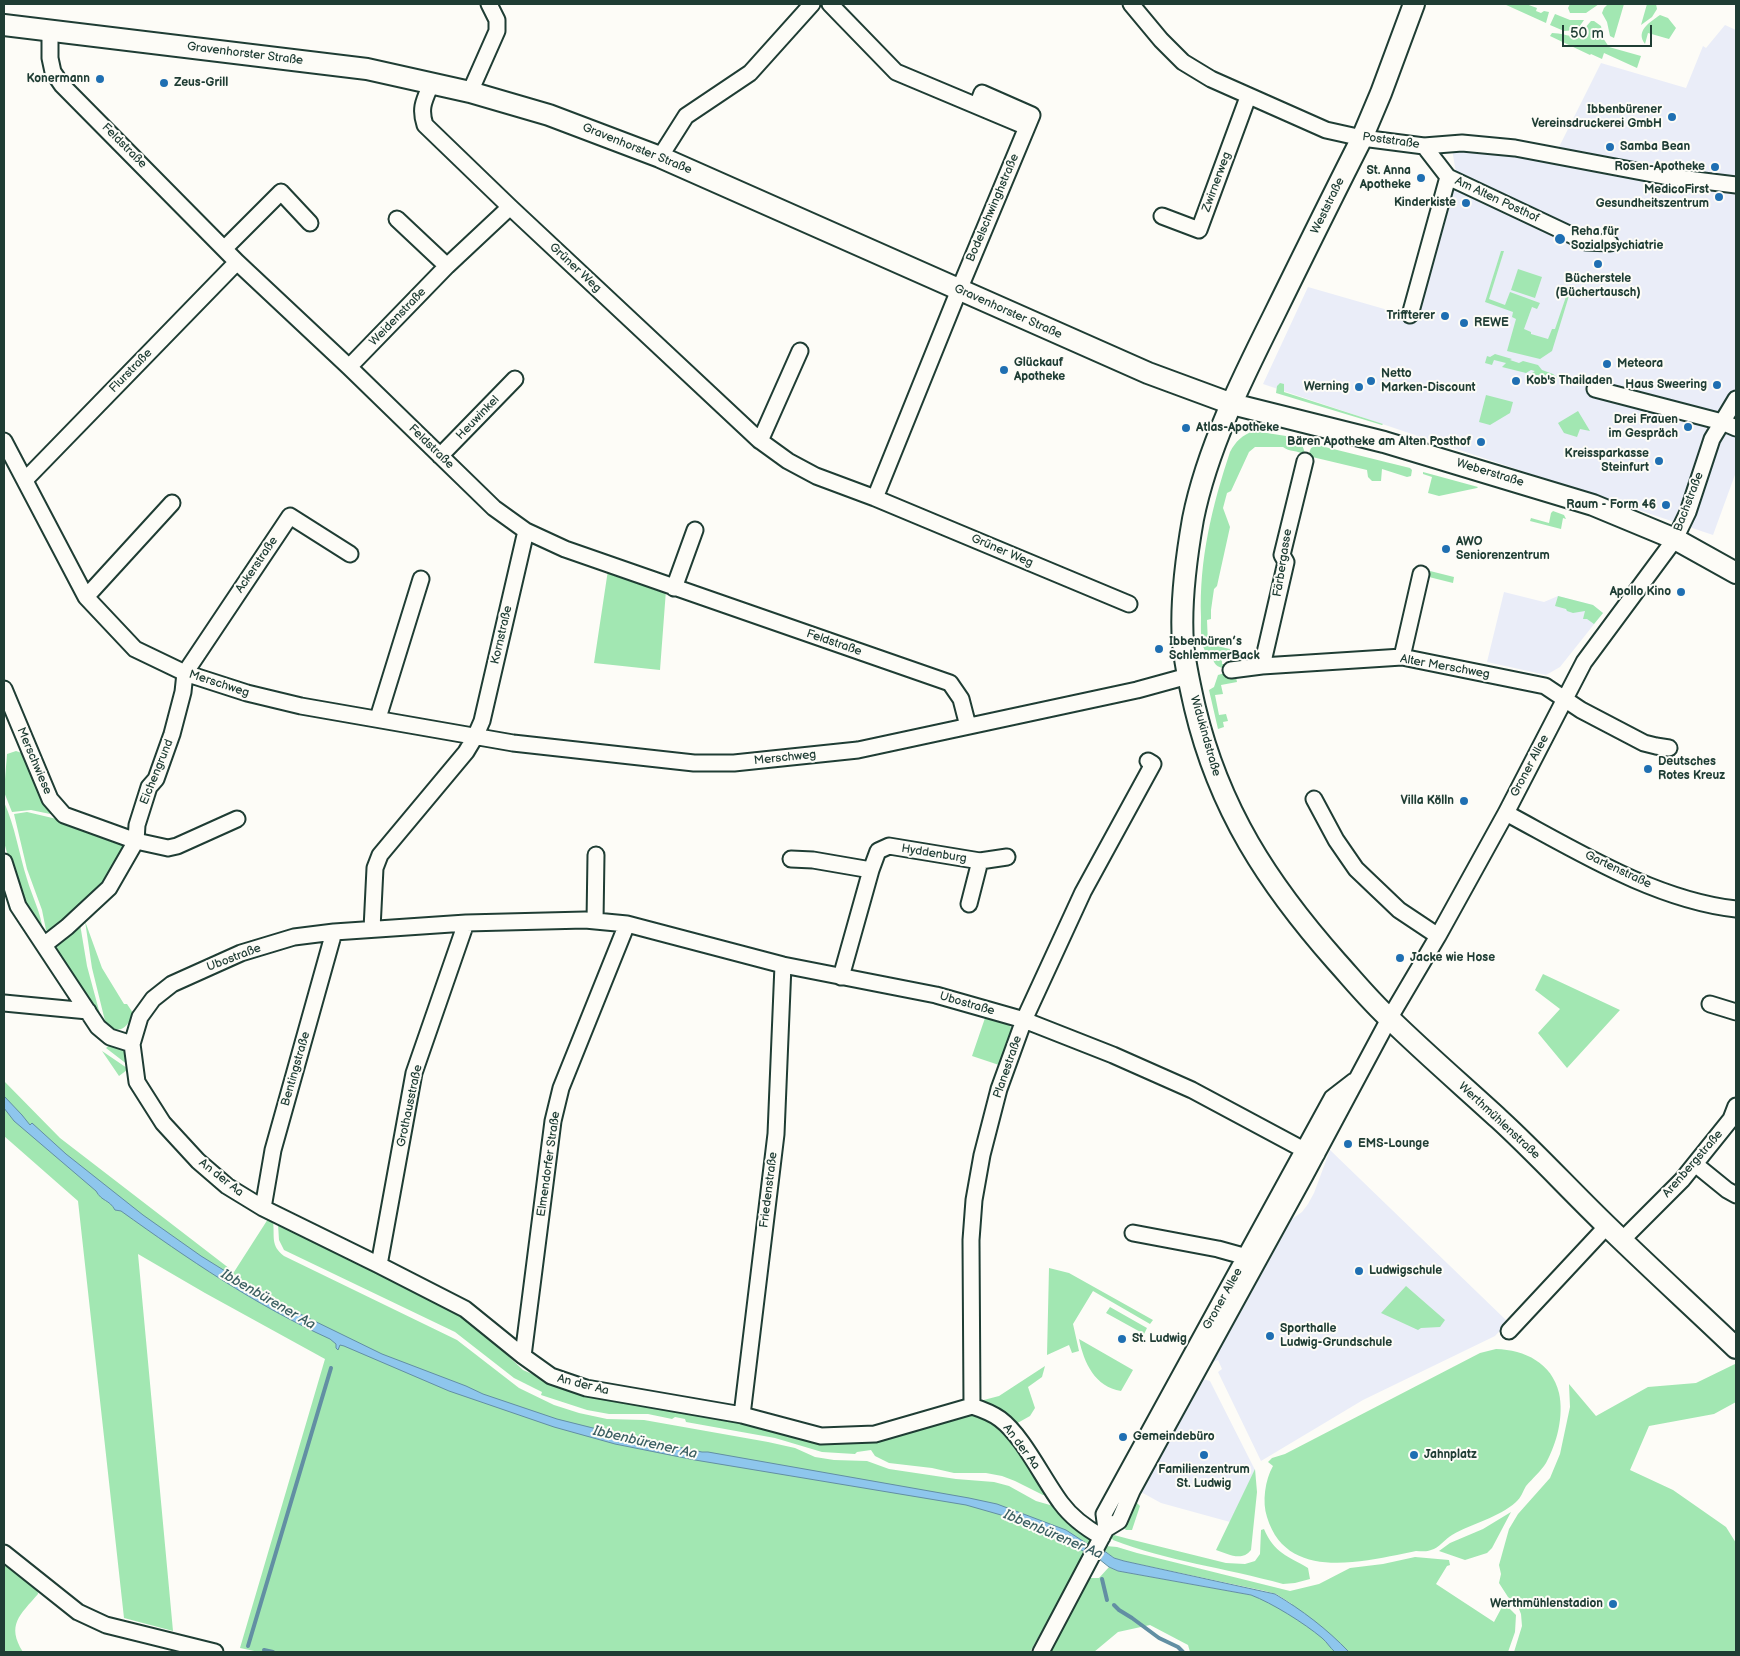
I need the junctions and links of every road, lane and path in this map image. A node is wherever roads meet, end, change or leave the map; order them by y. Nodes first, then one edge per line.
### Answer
1 (488, 4) edge
2 (812, 4) edge
3 (830, 4) edge
4 (1131, 4) edge
5 (1414, 4) edge
6 (4, 25) edge
7 (50, 31) junction
8 (432, 82) junction
9 (470, 92) junction
10 (1248, 97) junction
11 (1362, 138) junction
12 (1424, 146) junction
13 (660, 157) junction
14 (1448, 176) junction
15 (1736, 185) edge
16 (510, 207) junction
17 (1162, 216) dead end
18 (397, 219) dead end
19 (310, 223) dead end
20 (1610, 243) dead end
21 (225, 248) junction
22 (237, 262) junction
23 (447, 266) junction
24 (959, 290) junction
25 (1410, 315) dead end
26 (800, 351) dead end
27 (349, 367) junction
28 (515, 379) dead end
29 (1595, 389) dead end
30 (1736, 399) edge
31 (1232, 404) junction
32 (1722, 422) junction
33 (1736, 428) edge
34 (4, 441) edge
35 (760, 441) junction
36 (440, 456) junction
37 (1305, 461) dead end
38 (25, 480) junction
39 (875, 498) junction
40 (172, 503) dead end
41 (695, 530) dead end
42 (526, 532) junction
43 (1675, 539) junction
44 (350, 554) dead end
45 (1736, 573) edge
46 (1420, 574) dead end
47 (420, 579) dead end
48 (674, 588) junction
49 (86, 597) junction
50 (1129, 604) dead end
51 (1402, 657) junction
52 (1262, 666) junction
53 (1231, 670) dead end
54 (185, 673) junction
55 (1188, 676) junction
56 (4, 688) edge
57 (1566, 698) junction
58 (378, 718) junction
59 (968, 726) junction
60 (475, 737) junction
61 (1669, 748) dead end
62 (1148, 761) dead end
63 (1314, 799) dead end
64 (1506, 813) junction
65 (236, 819) dead end
66 (136, 841) junction
67 (596, 855) dead end
68 (1007, 857) dead end
69 (791, 859) dead end
70 (980, 861) junction
71 (4, 862) edge
72 (871, 870) junction
73 (969, 904) dead end
74 (11, 905) edge
75 (1736, 909) edge
76 (595, 921) junction
77 (466, 923) junction
78 (627, 924) junction
79 (372, 930) junction
80 (334, 932) junction
81 (1438, 936) junction
82 (44, 945) junction
83 (784, 964) junction
84 (841, 977) junction
85 (4, 1003) edge
86 (1710, 1004) dead end
87 (88, 1011) junction
88 (1736, 1012) edge
89 (1389, 1019) junction
90 (1024, 1020) junction
91 (132, 1044) junction
92 (1736, 1106) edge
93 (1311, 1152) junction
94 (1695, 1164) junction
95 (1736, 1195) edge
96 (263, 1208) junction
97 (1607, 1226) junction
98 (1133, 1232) dead end
99 (1622, 1240) junction
100 (1252, 1258) junction
101 (379, 1265) junction
102 (1509, 1331) dead end
103 (1736, 1348) edge
104 (523, 1356) junction
105 (972, 1406) junction
106 (742, 1415) junction
107 (1102, 1536) junction
108 (4, 1553) edge
109 (215, 1652) edge
110 (1041, 1652) edge

1 - 9 street
2 - 13 street
3 - 24 street, Bodelschwinghstraße
4 - 10 street, Poststraße
5 - 11 main road, Weststraße
6 - 7 main road, Gravenhorster Straße
7 - 8 main road, Gravenhorster Straße
7 - 21 street, Feldstraße
8 - 9 main road, Gravenhorster Straße
8 - 16 street, Grüner Weg
9 - 13 main road, Gravenhorster Straße
10 - 11 street, Poststraße
10 - 17 street, Zwirnerweg
11 - 12 street, Poststraße
11 - 31 main road, Weststraße
12 - 14 street, Am Alten Posthof
12 - 15 street, Poststraße
13 - 24 main road, Gravenhorster Straße
14 - 20 street, Am Alten Posthof
14 - 25 street
16 - 23 street, Weidenstraße
16 - 35 street, Grüner Weg
18 - 23 street
19 - 21 street
21 - 22 street, Feldstraße
22 - 27 street, Feldstraße
22 - 38 street, Flurstraße
23 - 27 street, Weidenstraße
24 - 31 main road, Gravenhorster Straße
24 - 39 street
26 - 35 street
27 - 36 street, Feldstraße
28 - 36 street, Heuwinkel
29 - 32 street
30 - 32 street, Bachstraße
31 - 43 main road, Weberstraße
31 - 55 main road, Widukindstraße
32 - 33 street
32 - 43 street, Bachstraße
34 - 38 street, Merschweg
35 - 39 street, Grüner Weg
36 - 42 street, Feldstraße
37 - 52 street, Färbergasse
38 - 49 street, Merschweg
39 - 50 street, Grüner Weg
40 - 49 street
41 - 48 street
42 - 48 street, Feldstraße
42 - 60 street, Kornstraße
43 - 45 main road, Weberstraße
43 - 57 street, Bachstraße
44 - 54 street, Ackerstraße
46 - 51 street
47 - 58 street
48 - 59 street, Feldstraße
49 - 54 street, Merschweg
51 - 52 street, Alter Merschweg
51 - 57 street, Alter Merschweg
52 - 53 street, Alter Merschweg
54 - 58 street, Merschweg
54 - 66 street, Eichengrund
55 - 59 street, Merschweg
55 - 89 main road, Widukindstraße
56 - 66 street, Merschwiese
57 - 61 street
57 - 64 street, Groner Allee
58 - 60 street, Merschweg
59 - 60 street, Merschweg
60 - 79 street
62 - 90 street, Planestraße
63 - 81 street
64 - 75 street, Gartenstraße
64 - 81 street, Groner Allee
65 - 66 street
66 - 82 street, Eichengrund
67 - 76 street
68 - 70 street, Hyddenburg
69 - 72 street
70 - 72 street, Hyddenburg
70 - 73 street, Hyddenburg
71 - 74 street
72 - 84 street, Hyddenburg
74 - 82 street
76 - 77 street, Ubostraße
76 - 78 street, Ubostraße
77 - 79 street, Ubostraße
77 - 101 street, Grothausstraße
78 - 83 street, Ubostraße
78 - 104 street, Elmendorfer Straße
79 - 80 street, Ubostraße
80 - 91 street, Ubostraße
80 - 96 street, Bentingstraße
81 - 89 street, Groner Allee
82 - 87 street
83 - 84 street, Ubostraße
83 - 106 street, Friedenstraße
84 - 90 street, Ubostraße
85 - 87 street
86 - 88 street
87 - 91 street
89 - 93 street, Groner Allee
89 - 97 main road, Werthmühlenstraße
90 - 93 street, Ubostraße
90 - 105 street, Planestraße
91 - 96 street, An der Aa
92 - 94 street, Arenbergstraße
93 - 100 street, Groner Allee
94 - 95 street
94 - 99 street, Arenbergstraße
96 - 101 street, An der Aa
97 - 99 main road, Werthmühlenstraße
97 - 102 street
98 - 100 street
99 - 103 main road, Werthmühlenstraße
100 - 107 street, Groner Allee
101 - 104 street, An der Aa
104 - 106 street, An der Aa
105 - 106 street, An der Aa
105 - 107 street, An der Aa
107 - 110 street, Groner Allee
108 - 109 street

